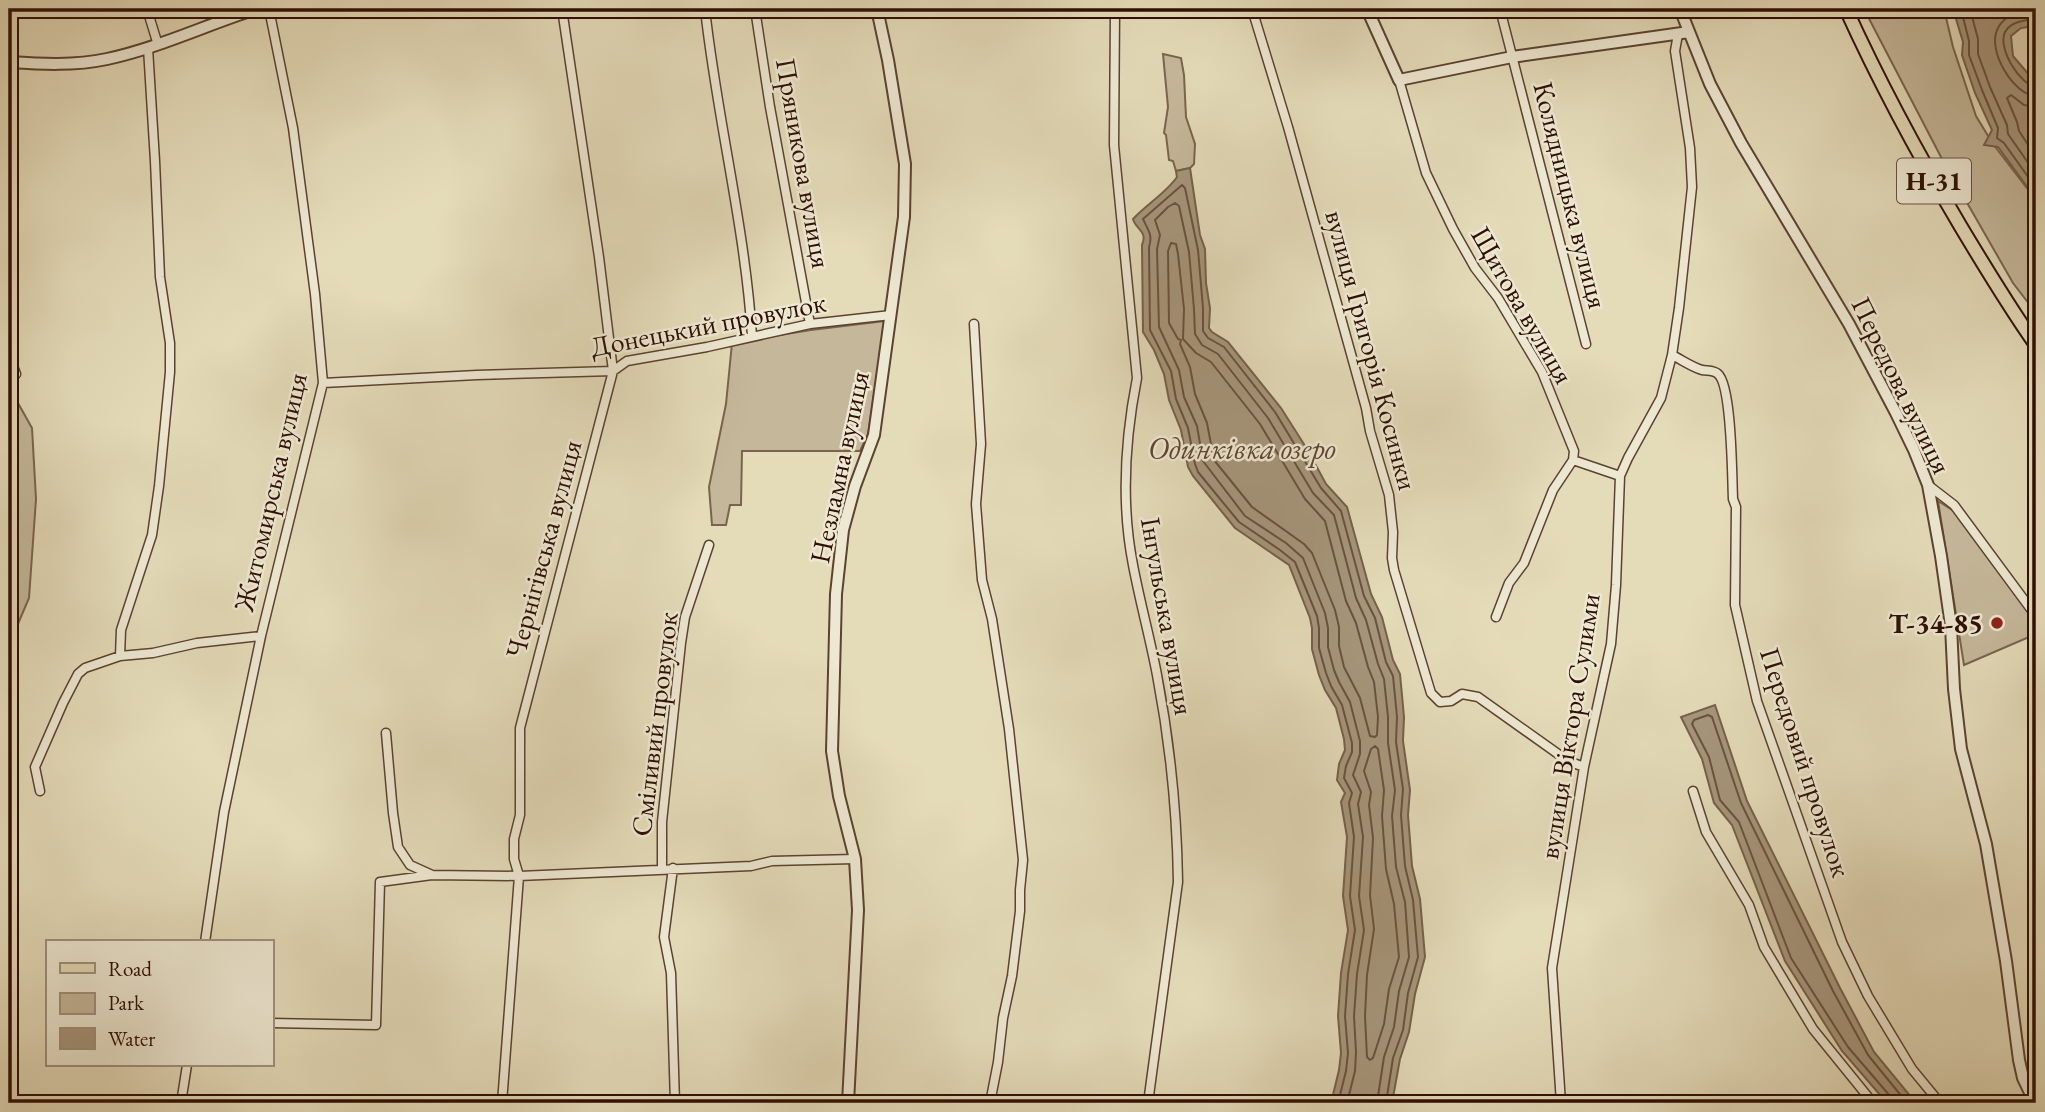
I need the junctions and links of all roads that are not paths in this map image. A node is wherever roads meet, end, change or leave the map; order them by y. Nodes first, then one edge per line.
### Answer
1 (148, 9) edge
2 (256, 9) edge
3 (269, 9) edge
4 (562, 9) edge
5 (705, 9) edge
6 (755, 9) edge
7 (877, 9) edge
8 (1115, 9) edge
9 (1252, 9) edge
10 (1367, 9) edge
11 (1500, 9) edge
12 (1680, 9) edge
13 (1846, 9) edge
14 (1684, 33) junction
15 (153, 47) junction
16 (1512, 57) junction
17 (9, 62) edge
18 (1399, 80) junction
19 (891, 315) junction
20 (810, 324) junction
21 (974, 324) dead end
22 (752, 337) junction
23 (1586, 344) dead end
24 (2036, 345) edge
25 (1672, 355) junction
26 (9, 356) edge
27 (613, 371) junction
28 (16, 374) dead end
29 (323, 383) junction
30 (1573, 460) junction
31 (1620, 476) junction
32 (1928, 485) junction
33 (709, 545) dead end
34 (2036, 615) edge
35 (1496, 617) dead end
36 (261, 636) junction
37 (120, 656) junction
38 (386, 733) dead end
39 (1584, 767) junction
40 (40, 791) dead end
41 (1693, 791) dead end
42 (855, 859) junction
43 (410, 864) junction
44 (673, 868) junction
45 (662, 869) junction
46 (432, 875) junction
47 (519, 876) junction
48 (404, 879) junction
49 (205, 940) edge
50 (273, 1023) edge
51 (187, 1066) edge
52 (181, 1103) edge
53 (502, 1103) edge
54 (675, 1103) edge
55 (848, 1103) edge
56 (990, 1103) edge
57 (1148, 1103) edge
58 (1561, 1103) edge
59 (1874, 1103) edge
60 (1940, 1103) edge
61 (2035, 1103) edge

1 - 15 street
2 - 15 street
3 - 29 street, Житомирська вулиця
4 - 27 street, Чернігівська вулиця
5 - 22 street
6 - 20 street, Пряникова вулиця
7 - 19 street, Незламна вулиця
8 - 57 street, Інгульська вулиця
9 - 39 street, вулиця Григорія Косинки
10 - 18 street, Щитова вулиця
11 - 16 street, Колядницька вулиця
12 - 14 street, Передова вулиця
13 - 24 main road, Н-31
14 - 16 street, Колядницька вулиця
14 - 25 street, вулиця Віктора Сулими
14 - 32 street, Передова вулиця
15 - 17 street
15 - 37 street
16 - 18 street, Колядницька вулиця
16 - 23 street, Колядницька вулиця
18 - 30 street, Щитова вулиця
19 - 20 street, Донецький провулок
19 - 42 street, Незламна вулиця
20 - 22 street, Донецький провулок
21 - 56 street
22 - 27 street, Донецький провулок
25 - 31 street, вулиця Віктора Сулими
25 - 60 street, Передовий провулок
26 - 28 street
27 - 29 street, Донецький провулок
27 - 47 street, Чернігівська вулиця
29 - 36 street, Житомирська вулиця
30 - 31 street
30 - 35 street
31 - 39 street, вулиця Віктора Сулими
32 - 34 street
32 - 61 street, Передова вулиця
33 - 45 street, Сміливий провулок
36 - 37 street
36 - 49 street, Житомирська вулиця
37 - 40 street
38 - 43 street
39 - 58 street, вулиця Віктора Сулими
41 - 59 street
42 - 44 street
42 - 55 street, Незламна вулиця
43 - 46 street
43 - 48 street
44 - 45 street
44 - 54 street
45 - 47 street
46 - 47 street
46 - 48 street
47 - 53 street, Чернігівська вулиця
48 - 50 street
51 - 52 street

